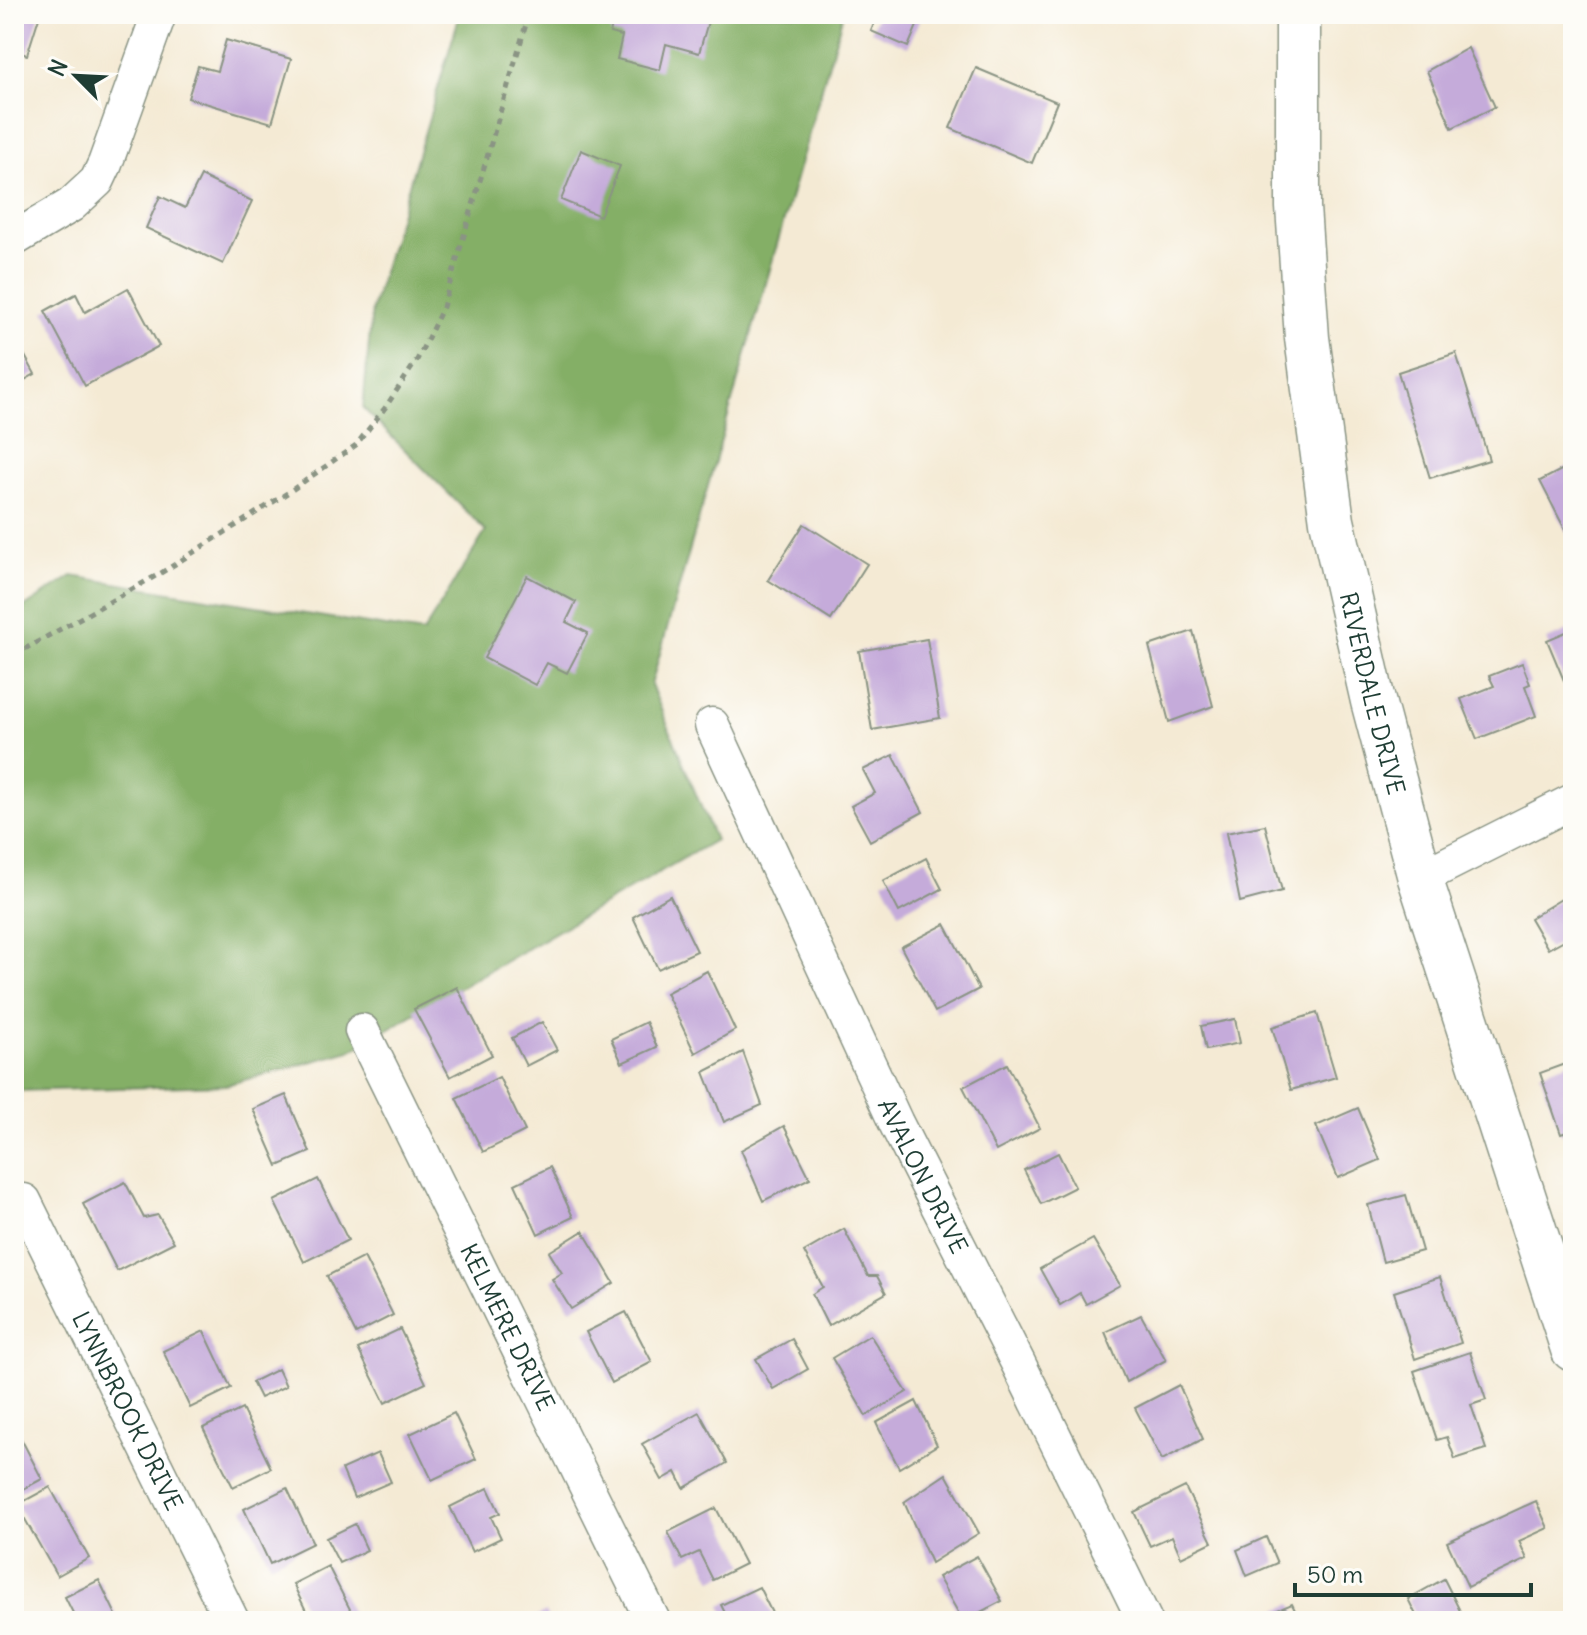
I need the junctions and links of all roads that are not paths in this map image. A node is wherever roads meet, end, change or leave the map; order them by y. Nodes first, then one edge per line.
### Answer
1 (159, 14) edge
2 (1298, 14) edge
3 (14, 239) edge
4 (712, 725) dead end
5 (1573, 801) edge
6 (1420, 878) junction
7 (362, 1031) dead end
8 (24, 1201) dead end
9 (1573, 1349) edge
10 (232, 1621) edge
11 (653, 1621) edge
12 (1145, 1621) edge

1 - 3 street
2 - 6 main road, RIVERDALE DRIVE
4 - 12 street, AVALON DRIVE
5 - 6 street
6 - 9 main road, RIVERDALE DRIVE
7 - 11 street, KELMERE DRIVE
8 - 10 street, LYNNBROOK DRIVE

